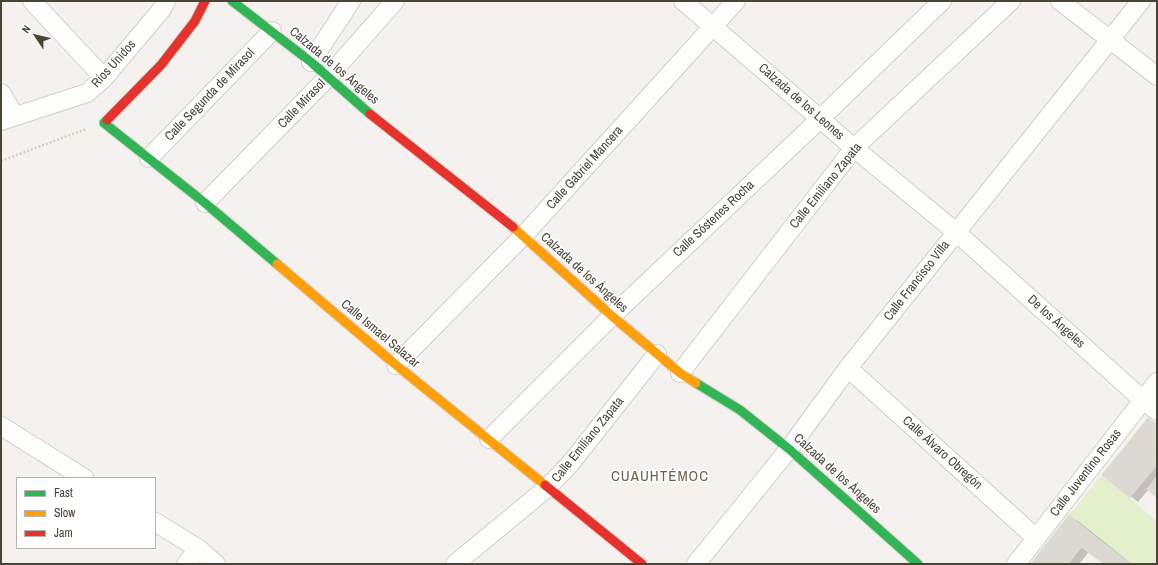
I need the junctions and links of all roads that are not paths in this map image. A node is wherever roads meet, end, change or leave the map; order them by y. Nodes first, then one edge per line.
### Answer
1 (32, 1) edge
2 (205, 1) edge
3 (232, 1) edge
4 (351, 1) edge
5 (395, 1) edge
6 (683, 1) edge
7 (736, 1) edge
8 (942, 1) edge
9 (1011, 1) edge
10 (1060, 1) edge
11 (1141, 1) edge
12 (160, 4) edge
13 (713, 26) junction
14 (272, 31) junction
15 (1111, 39) junction
16 (311, 62) junction
17 (1157, 76) edge
18 (328, 77) junction
19 (104, 78) junction
20 (1, 93) edge
21 (8, 118) edge
22 (820, 119) junction
23 (854, 148) junction
24 (149, 158) junction
25 (205, 203) junction
26 (956, 232) junction
27 (524, 235) junction
28 (612, 316) junction
29 (657, 354) junction
30 (396, 365) junction
31 (848, 368) junction
32 (680, 373) junction
33 (1157, 382) edge
34 (1150, 405) edge
35 (1, 426) edge
36 (489, 440) junction
37 (789, 449) junction
38 (82, 477) edge
39 (547, 488) junction
40 (156, 523) edge
41 (1036, 538) junction
42 (199, 549) junction
43 (186, 564) edge
44 (216, 564) edge
45 (455, 564) edge
46 (642, 564) edge
47 (696, 564) edge
48 (918, 564) edge
49 (1016, 564) edge

1 - 19 street
2 - 24 street, Calle Ismael Salazar
3 - 14 street, Calzada de los Ángeles
4 - 16 street
5 - 18 street, Calle Mirasol
6 - 13 street, Calzada de los Leones
7 - 13 street, Calle Gabriel Mancera
8 - 22 street, Calle Sóstenes Rocha
9 - 23 street, Calle Emiliano Zapata
10 - 15 street
11 - 15 street, Calle Francisco Villa
12 - 19 street, Ríos Unidos
13 - 22 street, Calzada de los Leones
13 - 27 street, Calle Gabriel Mancera
14 - 16 street, Calzada de los Ángeles
14 - 24 street, Calle Segunda de Mirasol
15 - 17 street
15 - 26 street, Calle Francisco Villa
16 - 18 street, Calzada de los Ángeles
18 - 25 street, Calle Mirasol
18 - 27 street, Calzada de los Ángeles
19 - 21 street, Ríos Unidos
20 - 21 street
22 - 23 street, Calzada de los Leones
22 - 28 street, Calle Sóstenes Rocha
23 - 26 street, Calzada de los Leones
23 - 32 street, Calle Emiliano Zapata
24 - 25 street, Calle Ismael Salazar
25 - 30 street, Calle Ismael Salazar
26 - 31 street, Calle Francisco Villa
26 - 34 street, De los Ángeles
27 - 28 street, Calzada de los Ángeles
27 - 30 street, Calle Gabriel Mancera
28 - 29 street, Calzada de los Ángeles
28 - 36 street, Calle Sóstenes Rocha
29 - 32 street, Calzada de los Ángeles
29 - 39 street, Calle Emiliano Zapata
30 - 36 street, Calle Ismael Salazar
31 - 37 street, Calle Francisco Villa
31 - 41 street, Calle Álvaro Obregón
32 - 37 street, Calzada de los Ángeles
33 - 34 street, Calle Juventino Rosas
34 - 41 street, Calle Juventino Rosas
35 - 38 street
36 - 39 street, Calle Ismael Salazar
37 - 47 street, Calle Francisco Villa
37 - 48 street, Calzada de los Ángeles
39 - 45 street, Calle Emiliano Zapata
39 - 46 street, Calle Ismael Salazar
40 - 42 street
41 - 49 street, Calle Juventino Rosas
42 - 43 street
42 - 44 street

